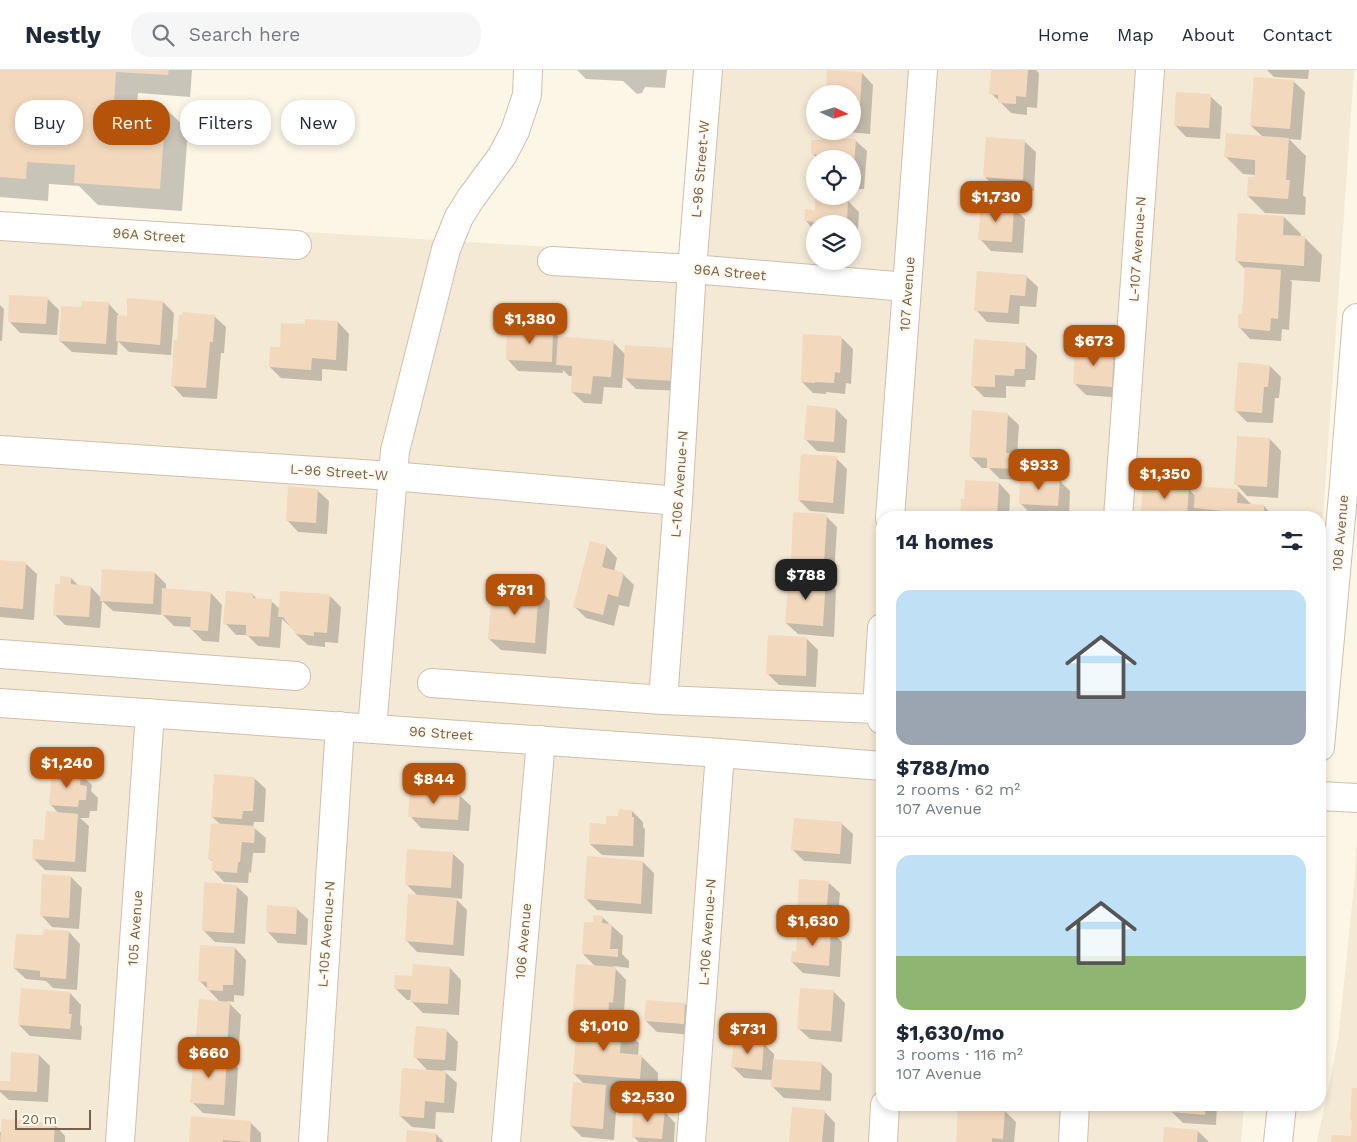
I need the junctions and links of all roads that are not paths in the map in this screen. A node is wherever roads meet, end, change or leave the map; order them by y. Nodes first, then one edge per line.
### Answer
1 (528, 70) edge
2 (708, 70) edge
3 (923, 70) edge
4 (1150, 70) edge
5 (0, 226) edge
6 (297, 245) dead end
7 (552, 260) dead end
8 (692, 269) junction
9 (907, 287) junction
10 (1357, 318) edge
11 (0, 450) edge
12 (392, 476) junction
13 (1351, 485) edge
14 (678, 501) junction
15 (891, 511) edge
16 (1118, 511) edge
17 (0, 654) edge
18 (296, 676) dead end
19 (432, 683) dead end
20 (1326, 696) edge
21 (663, 700) junction
22 (0, 703) edge
23 (150, 713) junction
24 (876, 714) edge
25 (340, 726) junction
26 (372, 729) junction
27 (541, 740) junction
28 (720, 753) junction
29 (876, 766) edge
30 (1326, 796) edge
31 (1357, 798) edge
32 (886, 1111) edge
33 (1075, 1111) edge
34 (1281, 1111) edge
35 (120, 1142) edge
36 (313, 1142) edge
37 (506, 1142) edge
38 (691, 1142) edge
39 (883, 1142) edge
40 (1073, 1142) edge
41 (1278, 1142) edge

1 - 12 street
2 - 8 street, L-96 Street-W
3 - 9 street, 107 Avenue
4 - 16 street, L-107 Avenue-N
5 - 6 street, 96A Street
7 - 8 street, 96A Street
8 - 9 street, 96A Street
8 - 14 street, L-106 Avenue-N
9 - 15 street, 107 Avenue
10 - 13 street, 108 Avenue
11 - 12 street, L-96 Street-W
12 - 14 street, L-96 Street-W
12 - 26 street
13 - 20 street, 108 Avenue
14 - 21 street, L-106 Avenue-N
17 - 18 street
19 - 21 street
21 - 24 street
22 - 23 street, 96 Street
23 - 25 street, 96 Street
23 - 35 street, 105 Avenue
25 - 26 street, 96 Street
25 - 36 street, L-105 Avenue-N
26 - 27 street, 96 Street
27 - 28 street, 96 Street
27 - 37 street, 106 Avenue
28 - 29 street, 96 Street
28 - 38 street, L-106 Avenue-N
30 - 31 street
32 - 39 street
33 - 40 street
34 - 41 street

